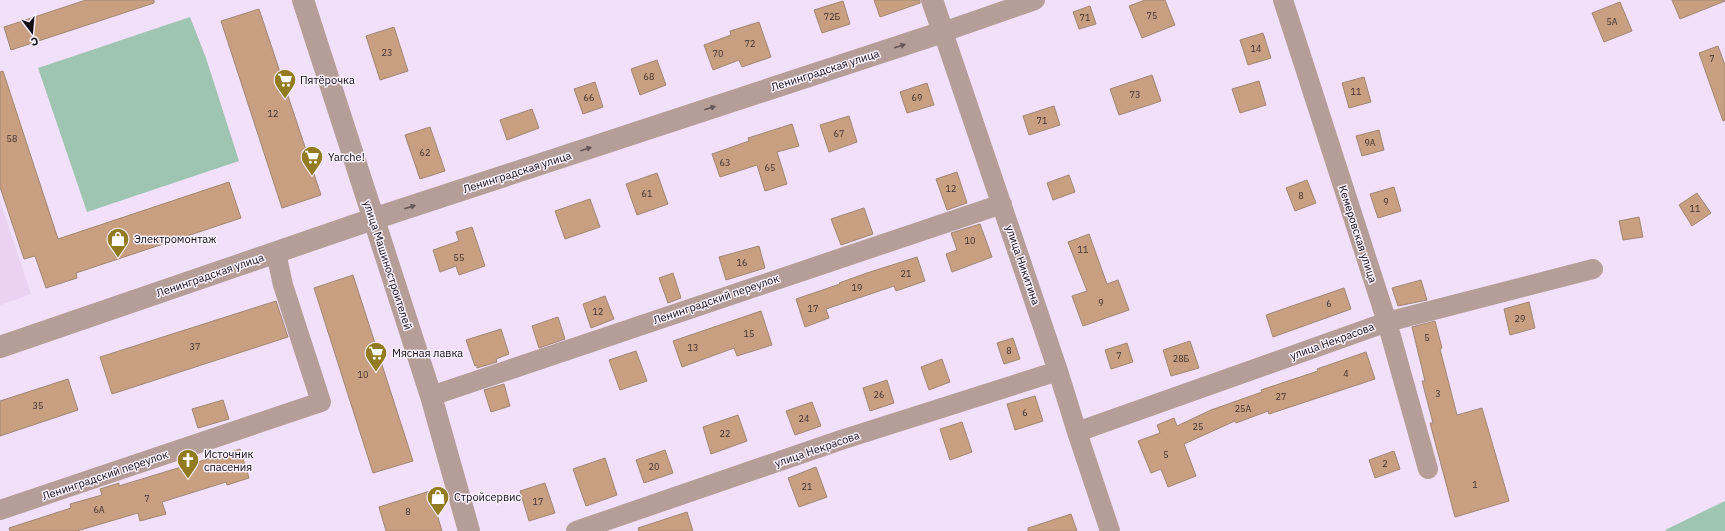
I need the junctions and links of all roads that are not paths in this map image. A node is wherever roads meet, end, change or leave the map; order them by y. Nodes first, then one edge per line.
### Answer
1 (303, 0) edge
2 (932, 0) edge
3 (1035, 0) edge
4 (1283, 0) edge
5 (943, 32) junction
6 (1002, 204) junction
7 (373, 219) junction
8 (276, 253) junction
9 (1593, 268) dead end
10 (1387, 322) junction
11 (0, 347) edge
12 (1058, 371) junction
13 (431, 396) junction
14 (1077, 432) junction
15 (1428, 469) dead end
16 (0, 510) edge
17 (1104, 529) edge
18 (469, 531) edge
19 (576, 531) edge

1 - 7 street, улица Машиностроителей
2 - 5 street, улица Никитина
3 - 5 street, Ленинградская улица
4 - 10 street, Кемеровская улица
5 - 6 street, улица Никитина
7 -> 5 street, Ленинградская улица
6 - 12 street, улица Никитина
6 - 13 street, Ленинградский переулок
7 - 8 street, Ленинградская улица
7 - 13 street, улица Машиностроителей
8 - 11 street, Ленинградская улица
8 - 16 street, Ленинградский переулок
9 - 10 street, улица Некрасова
10 - 14 street, улица Некрасова
10 - 15 street, Кемеровская улица
12 - 14 street, улица Никитина
12 - 19 street, улица Некрасова
13 - 18 street, улица Машиностроителей
14 - 17 street, улица Никитина

